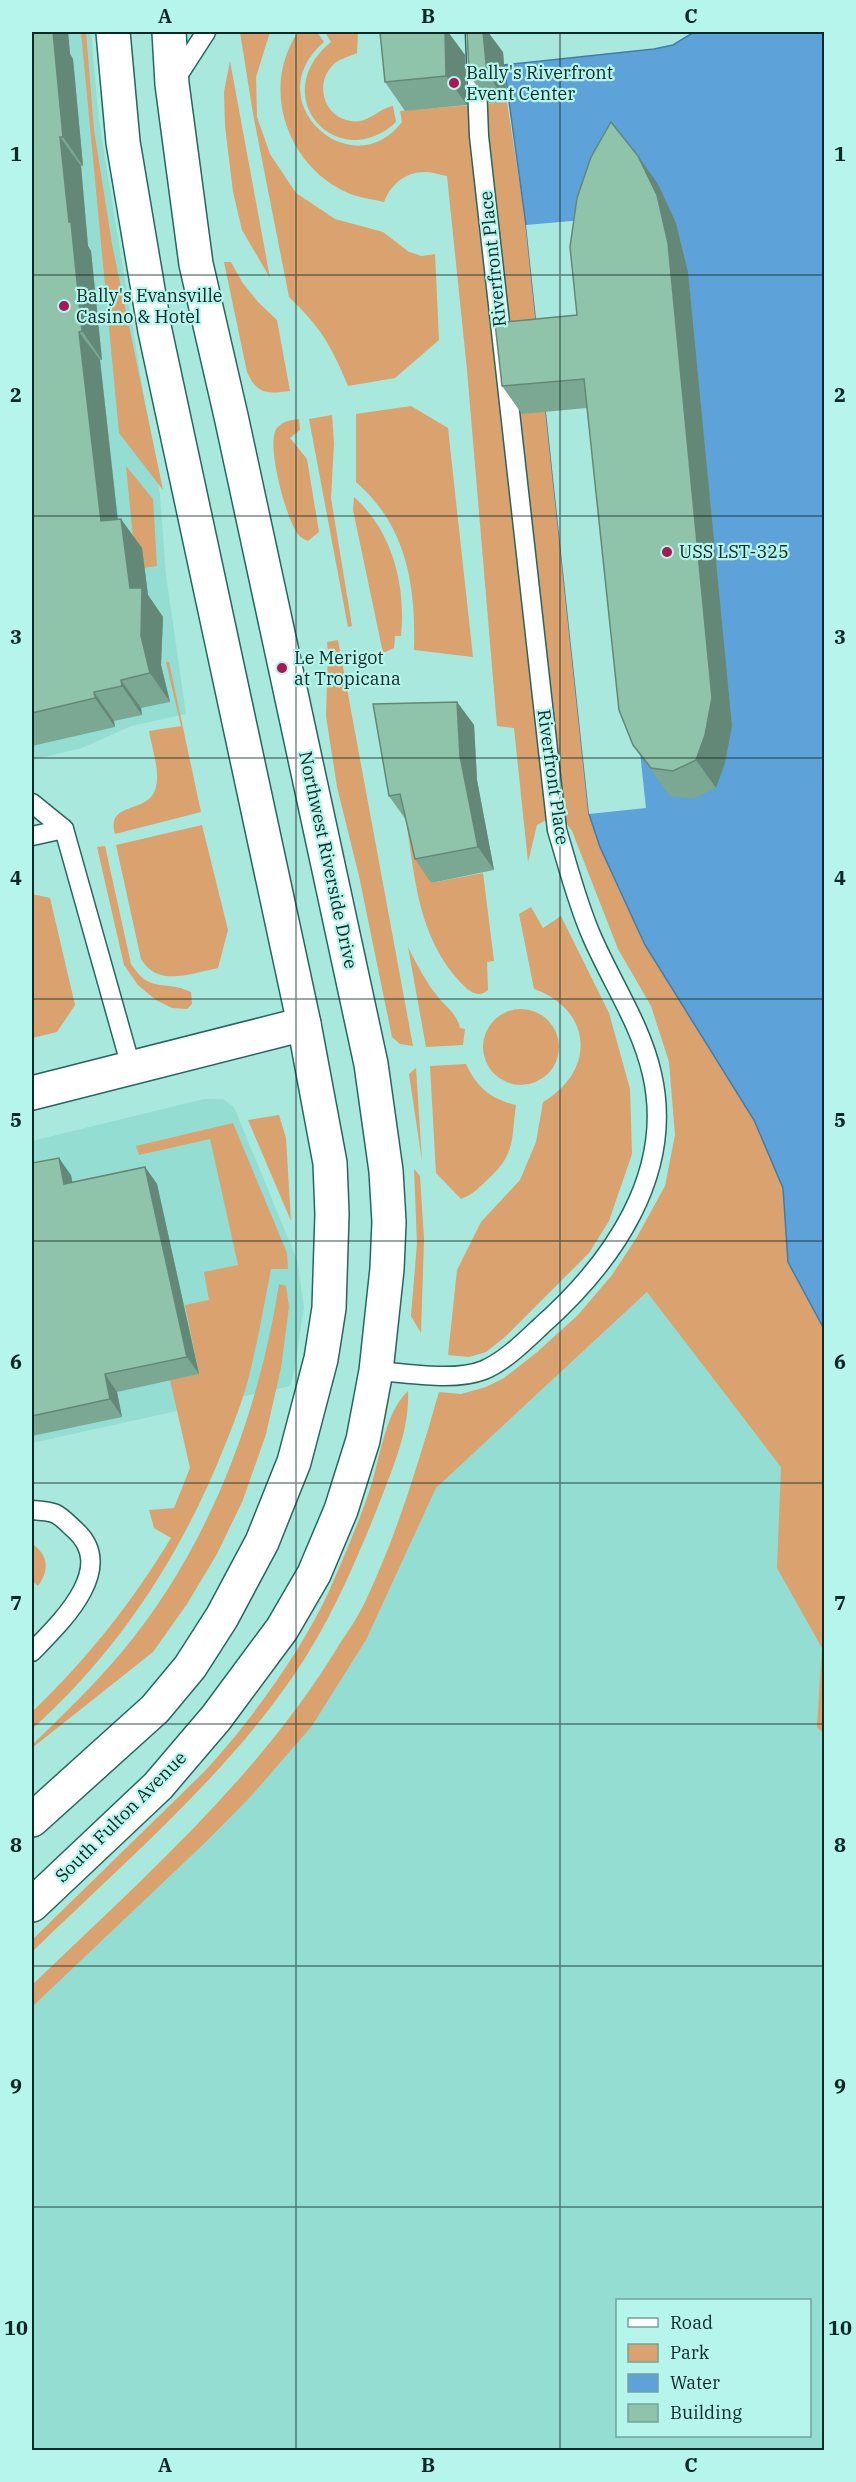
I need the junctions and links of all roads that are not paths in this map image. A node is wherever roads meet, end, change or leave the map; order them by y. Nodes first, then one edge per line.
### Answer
1 (113, 32) edge
2 (169, 32) edge
3 (206, 32) edge
4 (475, 32) edge
5 (172, 84) junction
6 (32, 803) edge
7 (64, 829) junction
8 (32, 836) edge
9 (304, 1024) junction
10 (131, 1067) junction
11 (32, 1093) edge
12 (376, 1371) junction
13 (32, 1510) edge
14 (32, 1652) edge
15 (252, 1670) joint
16 (32, 1820) edge
17 (32, 1905) edge

1 - 9 main road
2 - 5 main road, Northwest Riverside Drive
3 - 5 lane
4 - 12 lane, Riverfront Place
5 - 12 main road, Northwest Riverside Drive
6 - 7 lane
7 - 8 lane
7 - 10 lane
9 - 10 main road
9 - 16 main road
10 - 11 main road
12 - 15 main road, Northwest Riverside Drive
13 - 14 lane
15 - 17 main road, South Fulton Avenue

